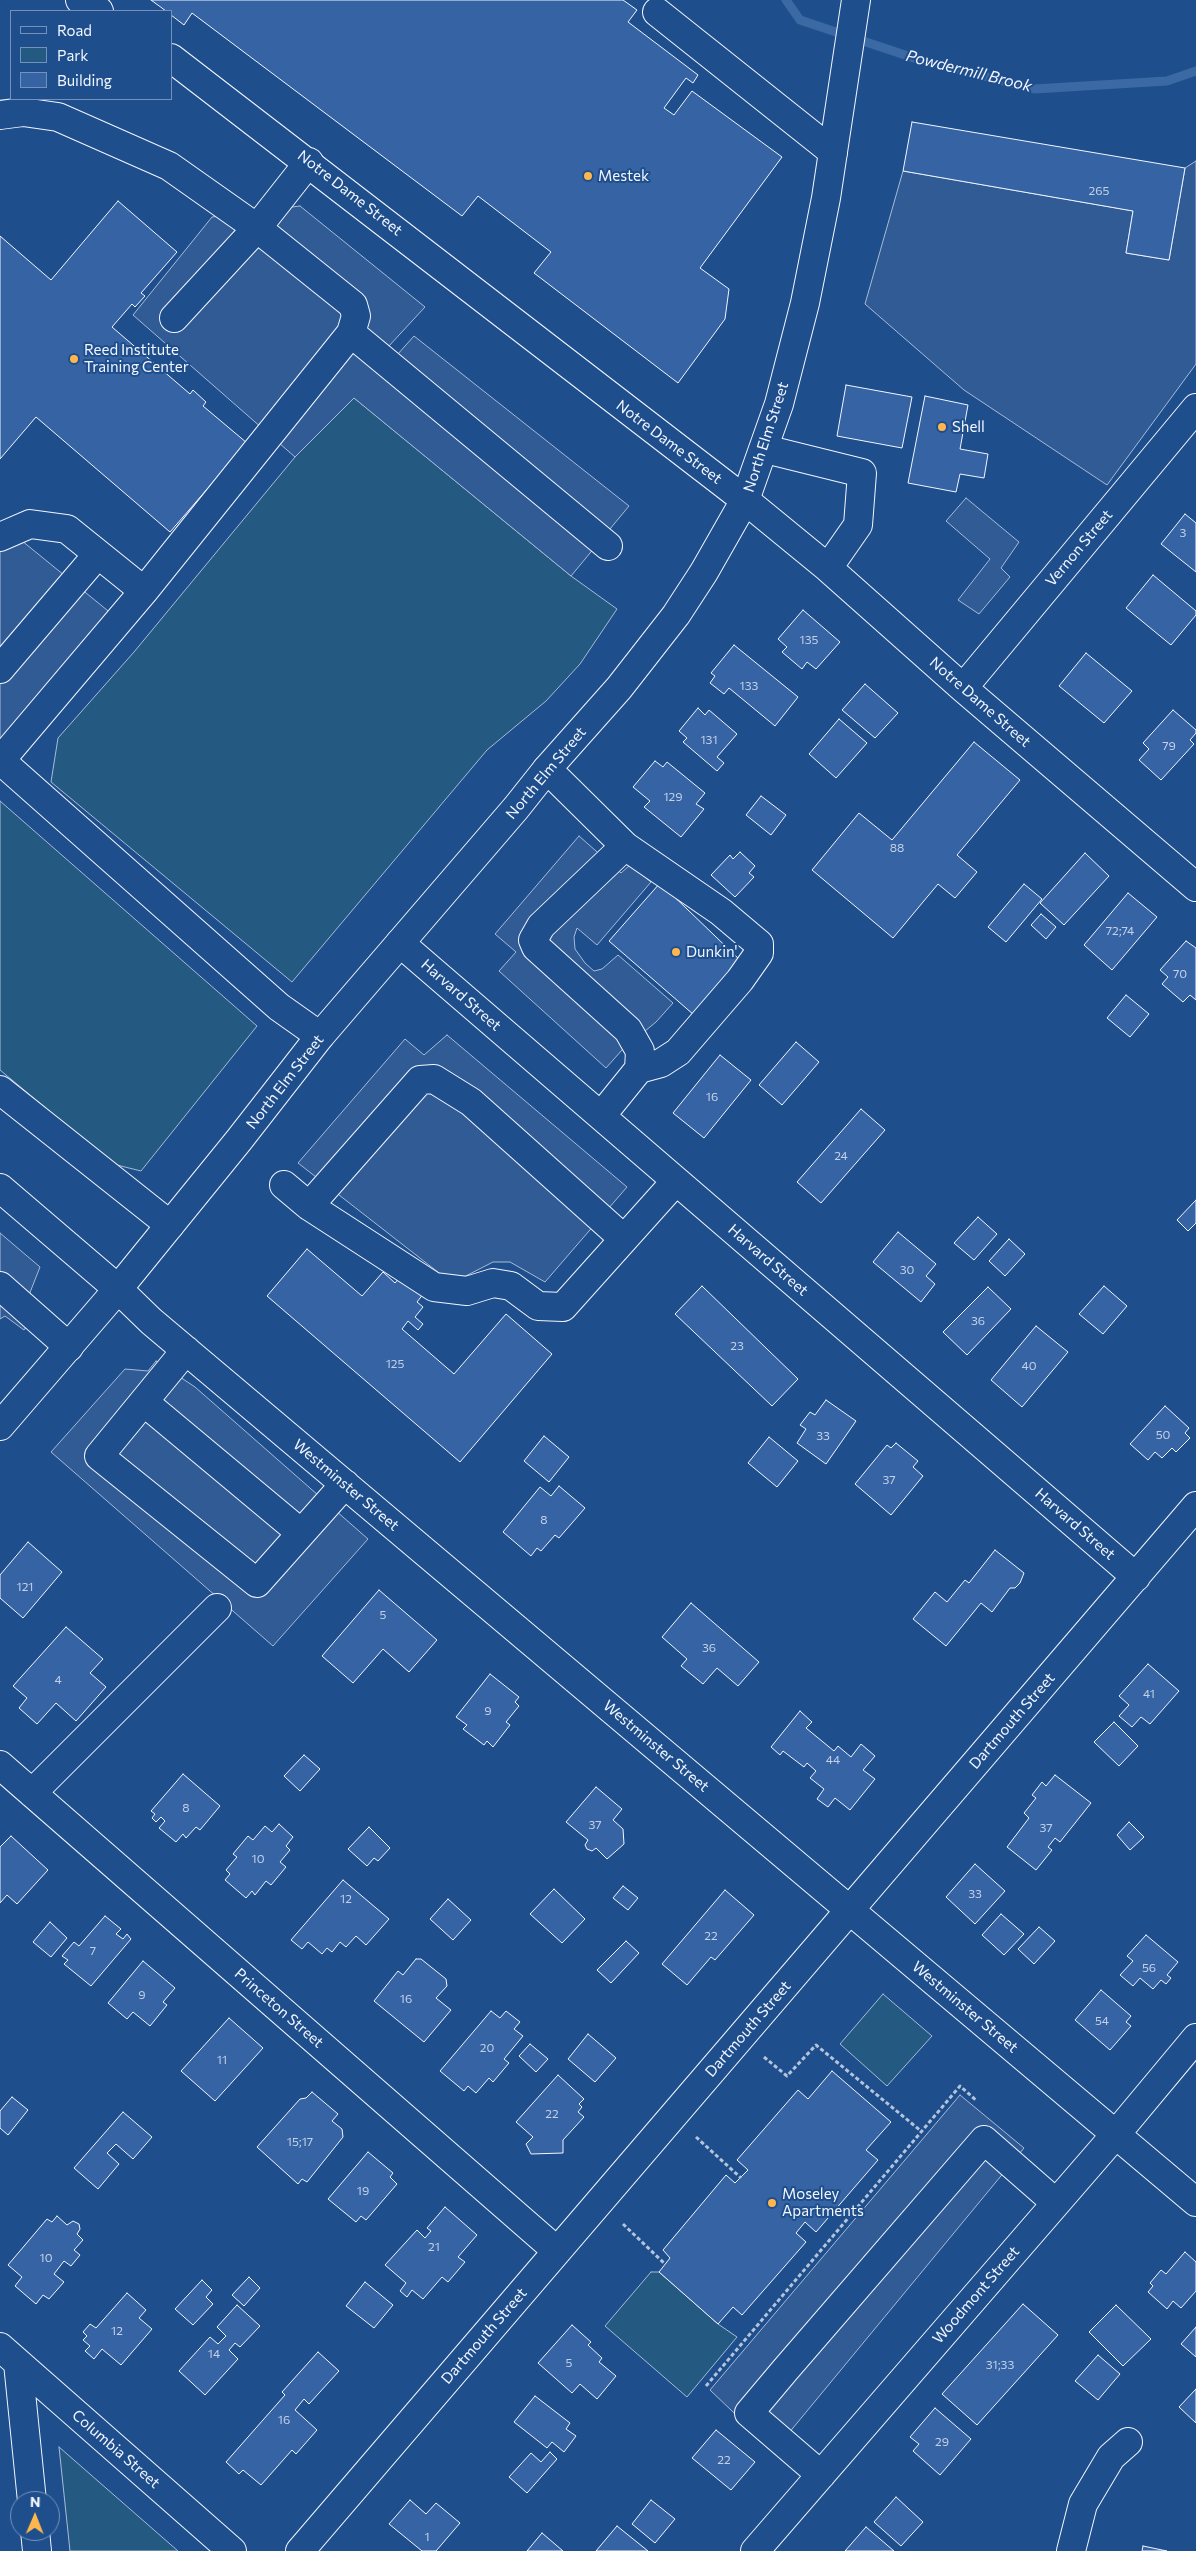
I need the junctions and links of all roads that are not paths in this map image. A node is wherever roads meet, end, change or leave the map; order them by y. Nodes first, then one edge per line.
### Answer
1 (80, 0) edge
2 (856, 0) edge
3 (97, 10) edge
4 (657, 12) dead end
5 (172, 59) edge
6 (0, 115) edge
7 (833, 152) junction
8 (308, 162) junction
9 (257, 228) junction
10 (174, 318) dead end
11 (351, 333) junction
12 (1196, 408) edge
13 (765, 449) junction
14 (745, 500) junction
15 (0, 537) edge
16 (608, 546) dead end
17 (98, 554) junction
18 (828, 568) junction
19 (144, 590) junction
20 (0, 669) edge
21 (963, 688) junction
22 (0, 760) edge
23 (547, 769) junction
24 (625, 846) junction
25 (1196, 886) edge
26 (400, 943) junction
27 (320, 1036) junction
28 (639, 1069) junction
29 (0, 1090) edge
30 (601, 1116) junction
31 (676, 1181) junction
32 (284, 1185) dead end
33 (0, 1188) edge
34 (309, 1206) junction
35 (170, 1225) junction
36 (624, 1239) junction
37 (0, 1286) edge
38 (118, 1289) junction
39 (69, 1347) junction
40 (186, 1350) junction
41 (144, 1402) junction
42 (0, 1426) edge
43 (345, 1484) junction
44 (1196, 1506) edge
45 (301, 1533) junction
46 (1136, 1576) junction
47 (217, 1608) dead end
48 (0, 1765) edge
49 (32, 1793) junction
50 (850, 1910) junction
51 (1196, 2038) edge
52 (1116, 2134) junction
53 (1196, 2202) edge
54 (1056, 2203) junction
55 (557, 2251) junction
56 (9, 2355) edge
57 (1128, 2442) dead end
58 (821, 2475) junction
59 (30, 2491) edge
60 (232, 2551) edge
61 (300, 2551) edge
62 (755, 2551) edge
63 (1071, 2551) edge

1 - 3 main road
2 - 7 main road, North Elm Street
4 - 7 main road
5 - 8 main road, Notre Dame Street
6 - 9 main road
7 - 13 main road, North Elm Street
8 - 9 main road
8 - 14 main road, Notre Dame Street
9 - 10 main road
9 - 11 main road
11 - 16 main road
11 - 19 main road
12 - 21 main road, Vernon Street
13 - 14 main road, North Elm Street
13 - 18 main road
14 - 18 main road, Notre Dame Street
14 - 23 main road, North Elm Street
15 - 17 main road
17 - 19 main road
17 - 20 main road
18 - 21 main road, Notre Dame Street
19 - 22 main road
21 - 25 main road, Notre Dame Street
22 - 27 main road
23 - 24 main road
23 - 26 main road, North Elm Street
24 - 28 main road
24 - 28 main road
26 - 27 main road, North Elm Street
26 - 30 main road, Harvard Street
27 - 35 main road, North Elm Street
28 - 30 main road
29 - 35 main road
30 - 31 main road, Harvard Street
31 - 36 main road
31 - 46 main road, Harvard Street
32 - 34 main road
33 - 38 main road, Westminster Street
34 - 36 main road
34 - 36 main road
35 - 38 main road, North Elm Street
37 - 39 main road
38 - 39 main road, North Elm Street
38 - 40 main road, Westminster Street
39 - 42 main road, North Elm Street
40 - 41 main road
40 - 43 main road, Westminster Street
41 - 45 main road
41 - 45 main road
43 - 45 main road
43 - 50 main road, Westminster Street
44 - 46 main road, Dartmouth Street
46 - 50 main road, Dartmouth Street
47 - 49 main road
48 - 49 main road, Princeton Street
49 - 55 main road, Princeton Street
50 - 52 main road, Westminster Street
50 - 55 main road, Dartmouth Street
51 - 52 main road, Woodmont Street
52 - 53 main road, Westminster Street
52 - 54 main road, Woodmont Street
54 - 58 main road, Woodmont Street
54 - 58 main road
55 - 61 main road, Dartmouth Street
56 - 59 main road
56 - 60 main road, Columbia Street
57 - 63 main road
58 - 62 main road, Woodmont Street

